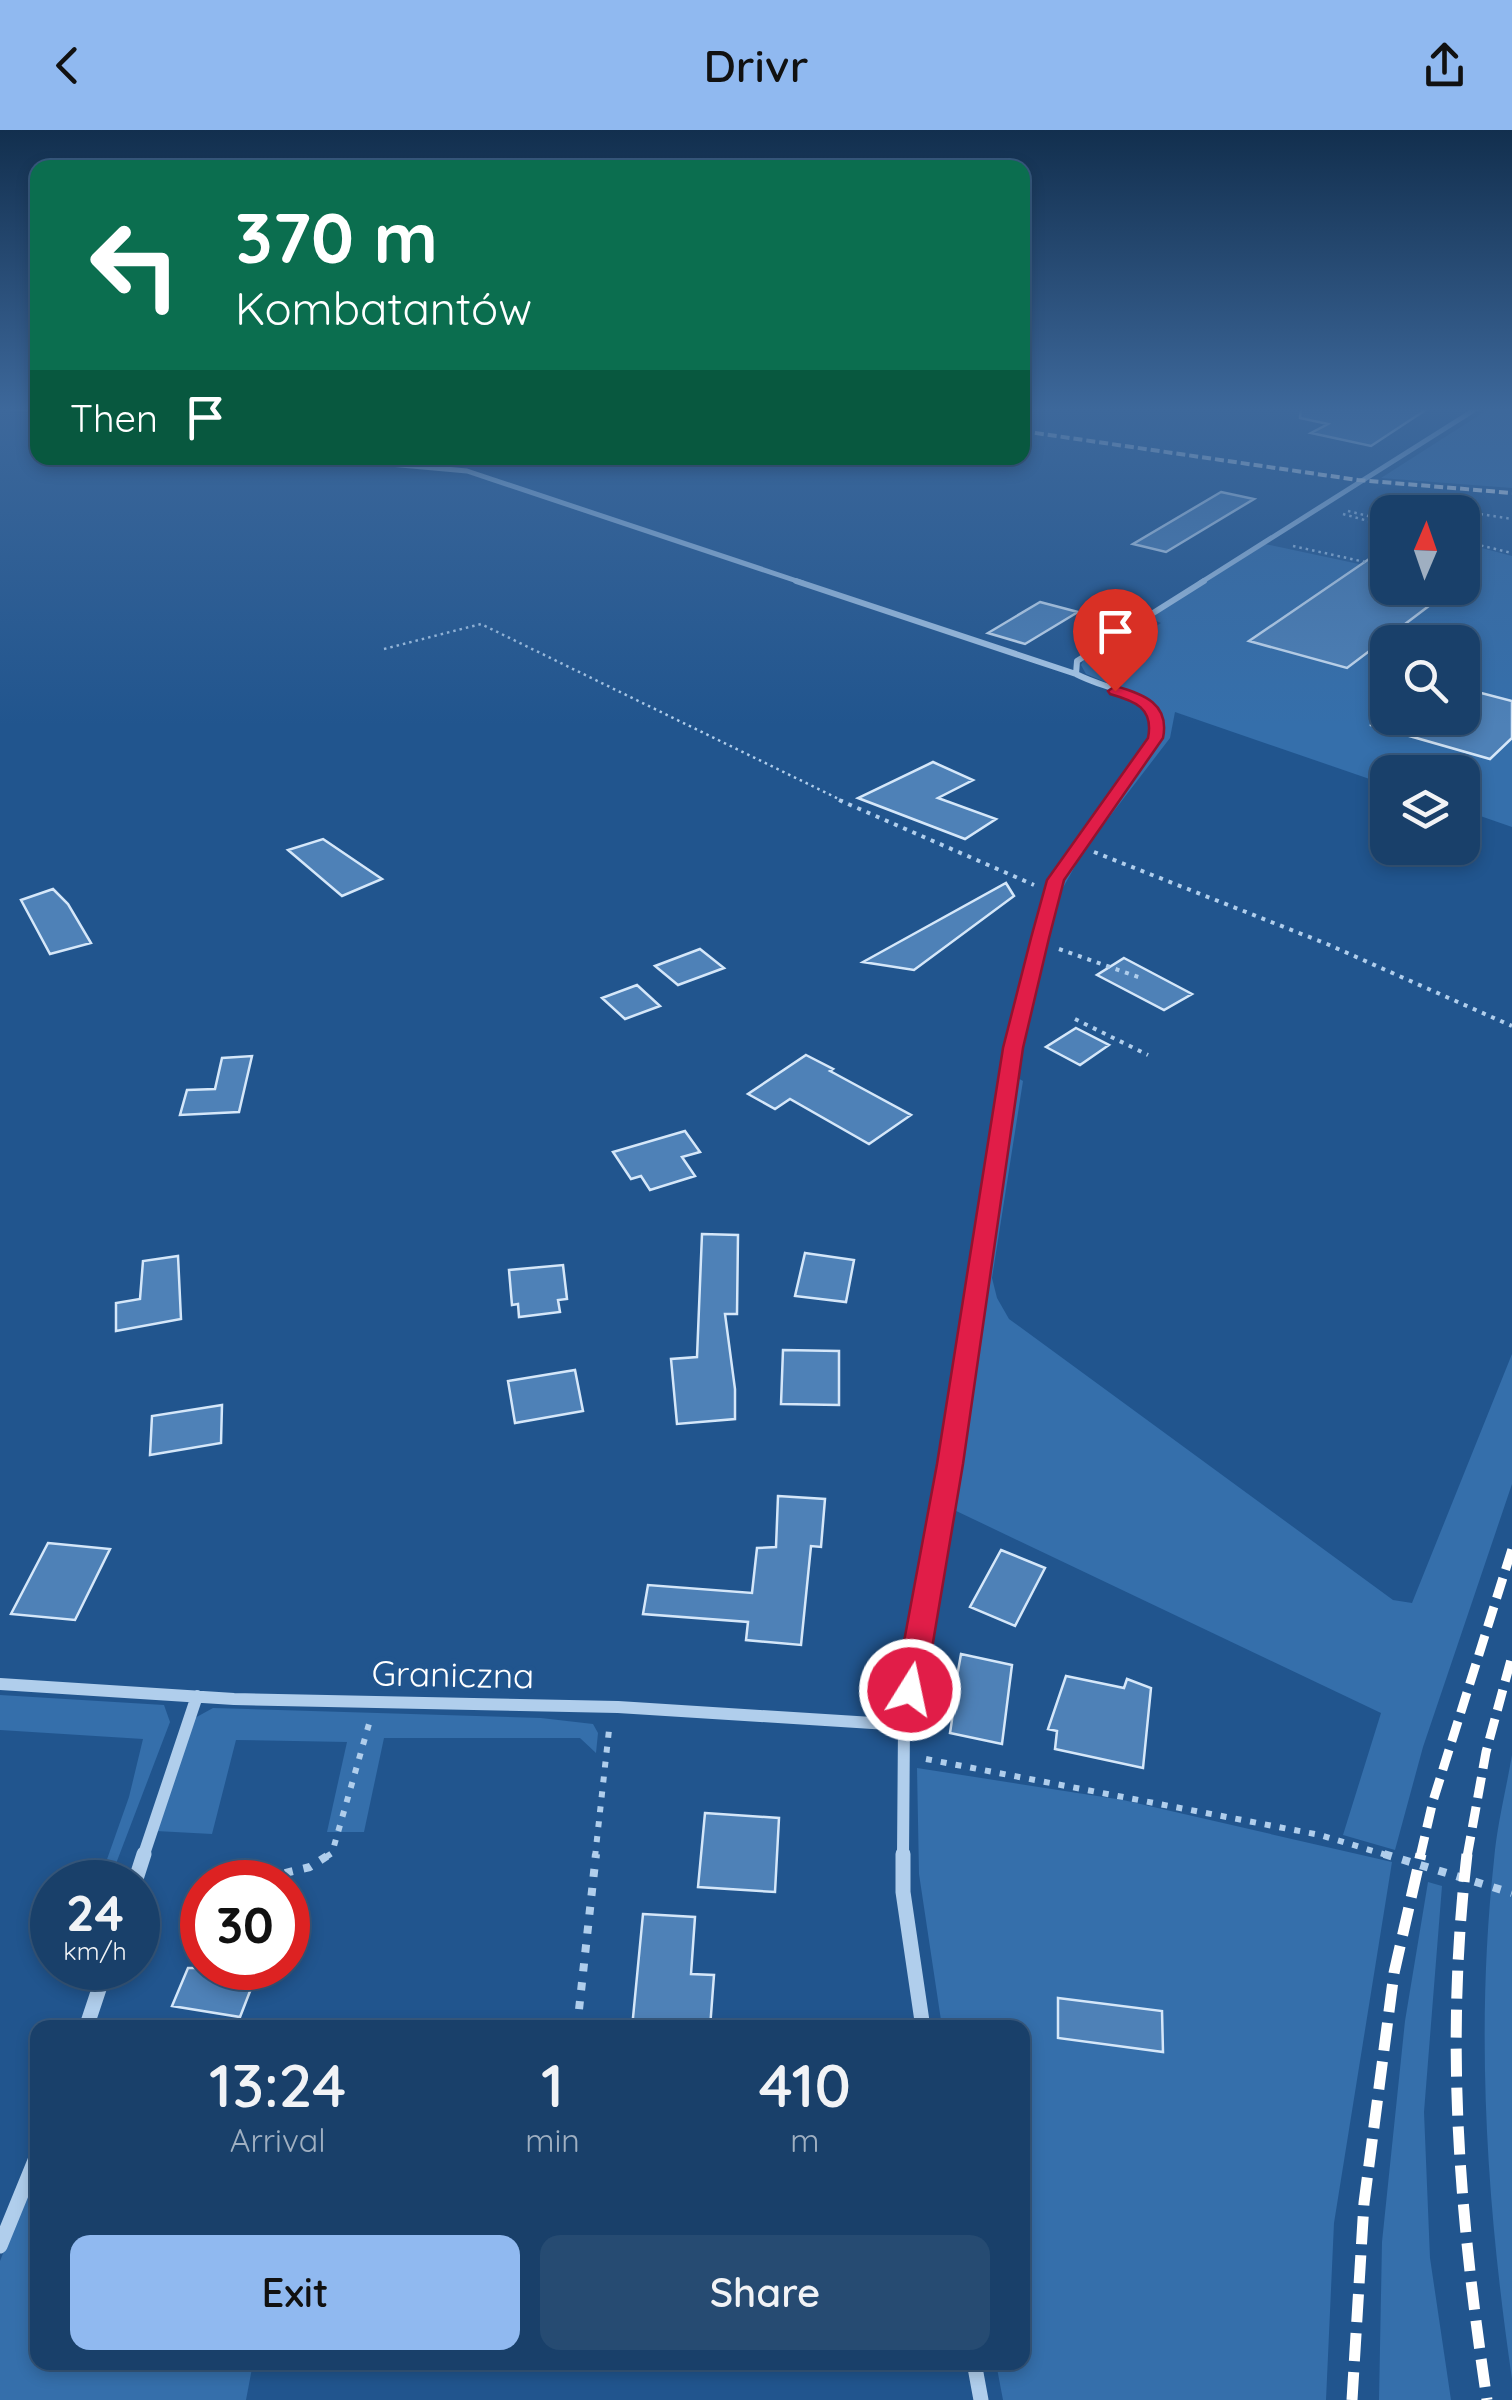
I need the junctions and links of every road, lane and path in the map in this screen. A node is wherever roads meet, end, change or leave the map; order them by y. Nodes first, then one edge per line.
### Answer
1 (587, 513) edge
2 (1308, 513) edge
3 (1342, 513) edge
4 (1480, 513) edge
5 (1512, 520) edge
6 (1370, 521) edge
7 (1266, 540) junction
8 (1480, 545) edge
9 (1512, 553) edge
10 (1370, 563) edge
11 (384, 649) dead end
12 (1076, 674) junction
13 (1077, 845) junction
14 (1052, 893) junction
15 (1038, 945) junction
16 (1141, 978) dead end
17 (1075, 1020) dead end
18 (1512, 1026) edge
19 (1148, 1055) dead end
20 (0, 1684) edge
21 (197, 1696) junction
22 (375, 1702) junction
23 (612, 1707) junction
24 (904, 1725) junction
25 (904, 1754) junction
26 (142, 1860) edge
27 (310, 1867) edge
28 (1512, 1893) edge
29 (99, 1990) edge
30 (89, 2020) edge
31 (578, 2020) edge
32 (923, 2020) edge
33 (30, 2173) edge
34 (0, 2246) edge
35 (975, 2370) edge
36 (981, 2400) edge

1 - 12 street
2 - 7 street
3 - 6 path
4 - 5 path
7 - 10 path
7 - 12 street
8 - 9 path
11 - 14 path
12 - 13 street
13 - 14 street
13 - 18 path
14 - 15 street
15 - 16 path
15 - 24 street
17 - 19 path
20 - 21 street, Graniczna
21 - 22 street, Graniczna
21 - 26 street
22 - 23 street, Graniczna
22 - 27 path
23 - 24 street, Graniczna
23 - 31 path
24 - 25 street
25 - 28 path
25 - 32 street
29 - 30 street
33 - 34 street
35 - 36 street

